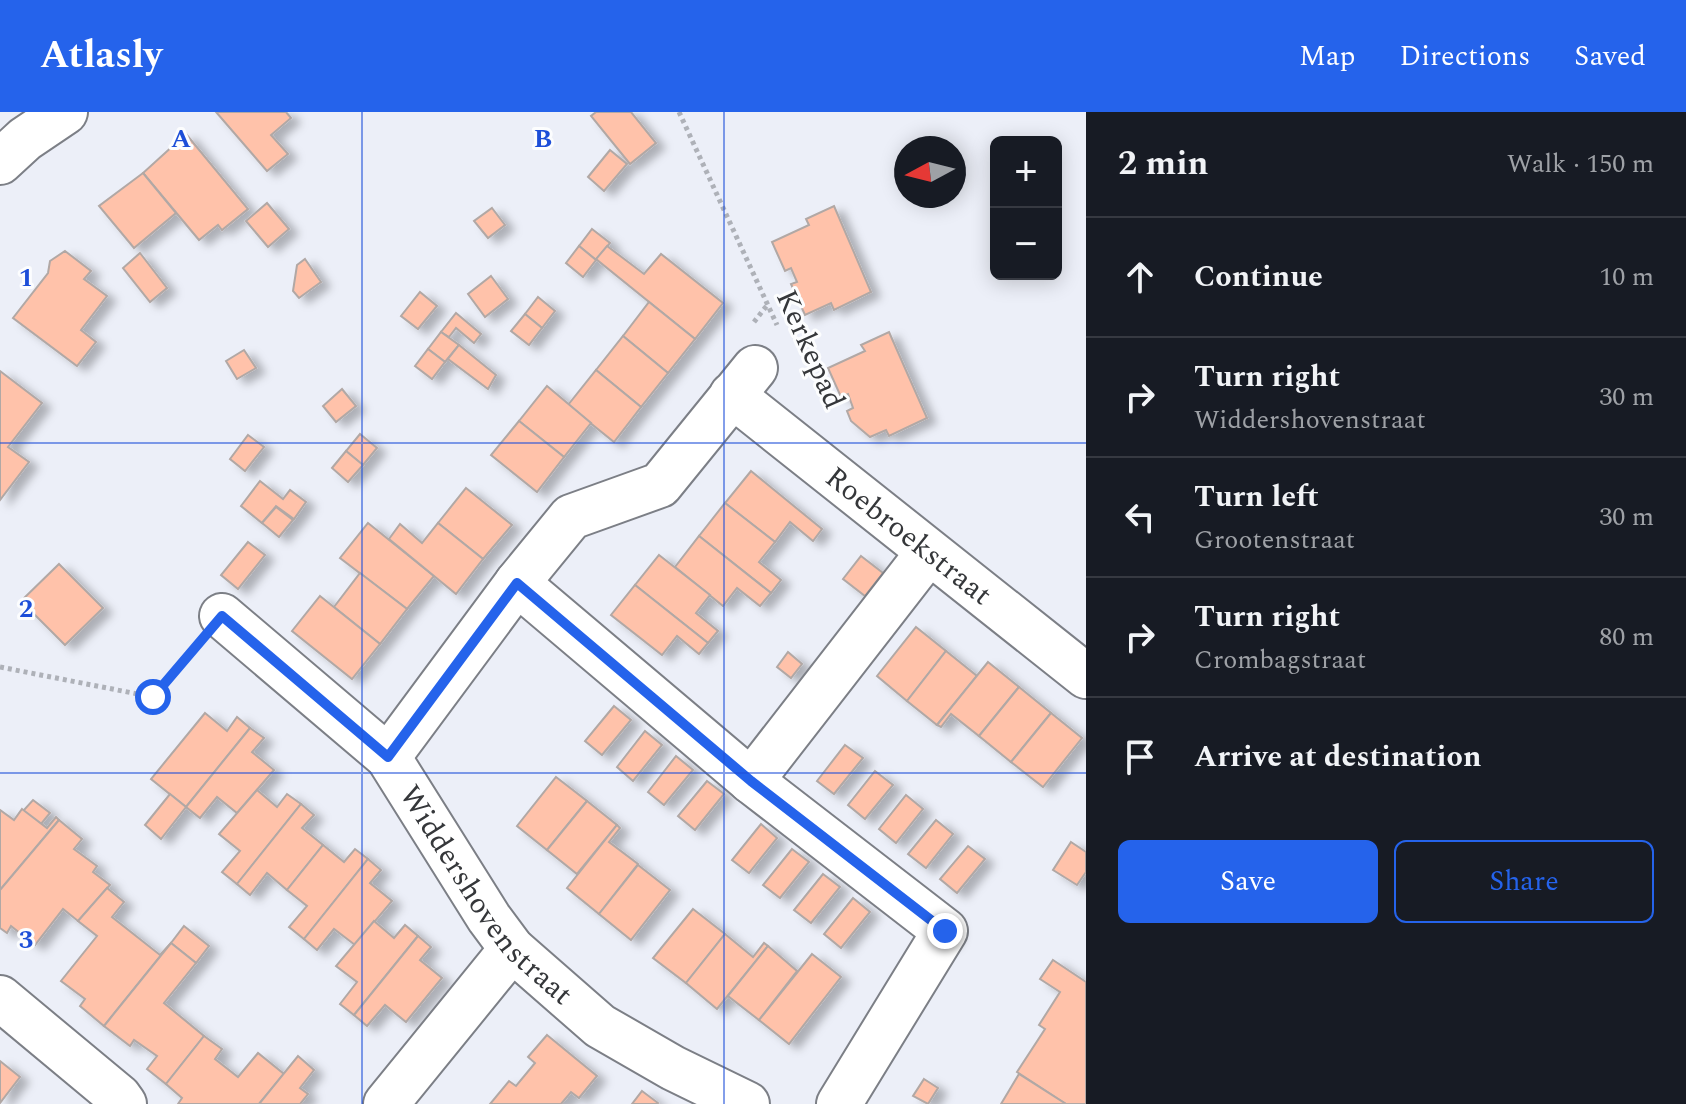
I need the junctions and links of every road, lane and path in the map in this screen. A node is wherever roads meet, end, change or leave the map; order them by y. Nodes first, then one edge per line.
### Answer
1 (65, 112) edge
2 (679, 112) edge
3 (10, 138) edge
4 (780, 332) dead end
5 (928, 553) junction
6 (517, 583) junction
7 (222, 616) joint
8 (0, 667) edge
9 (1086, 676) edge
10 (388, 757) junction
11 (751, 781) junction
12 (512, 949) junction
13 (0, 998) edge
14 (117, 1102) edge
15 (386, 1104) edge
16 (747, 1104) edge
17 (839, 1104) edge

1 - 3 street
2 - 4 path, Kerkepad
5 - 6 street, Roebroekstraat
5 - 9 street, Roebroekstraat
5 - 11 street
6 - 10 street
6 - 11 street
7 - 8 path
7 - 10 street, Widdershovenstraat
10 - 12 street, Widdershovenstraat
11 - 17 street
12 - 15 street
12 - 16 street, Widdershovenstraat
13 - 14 street

